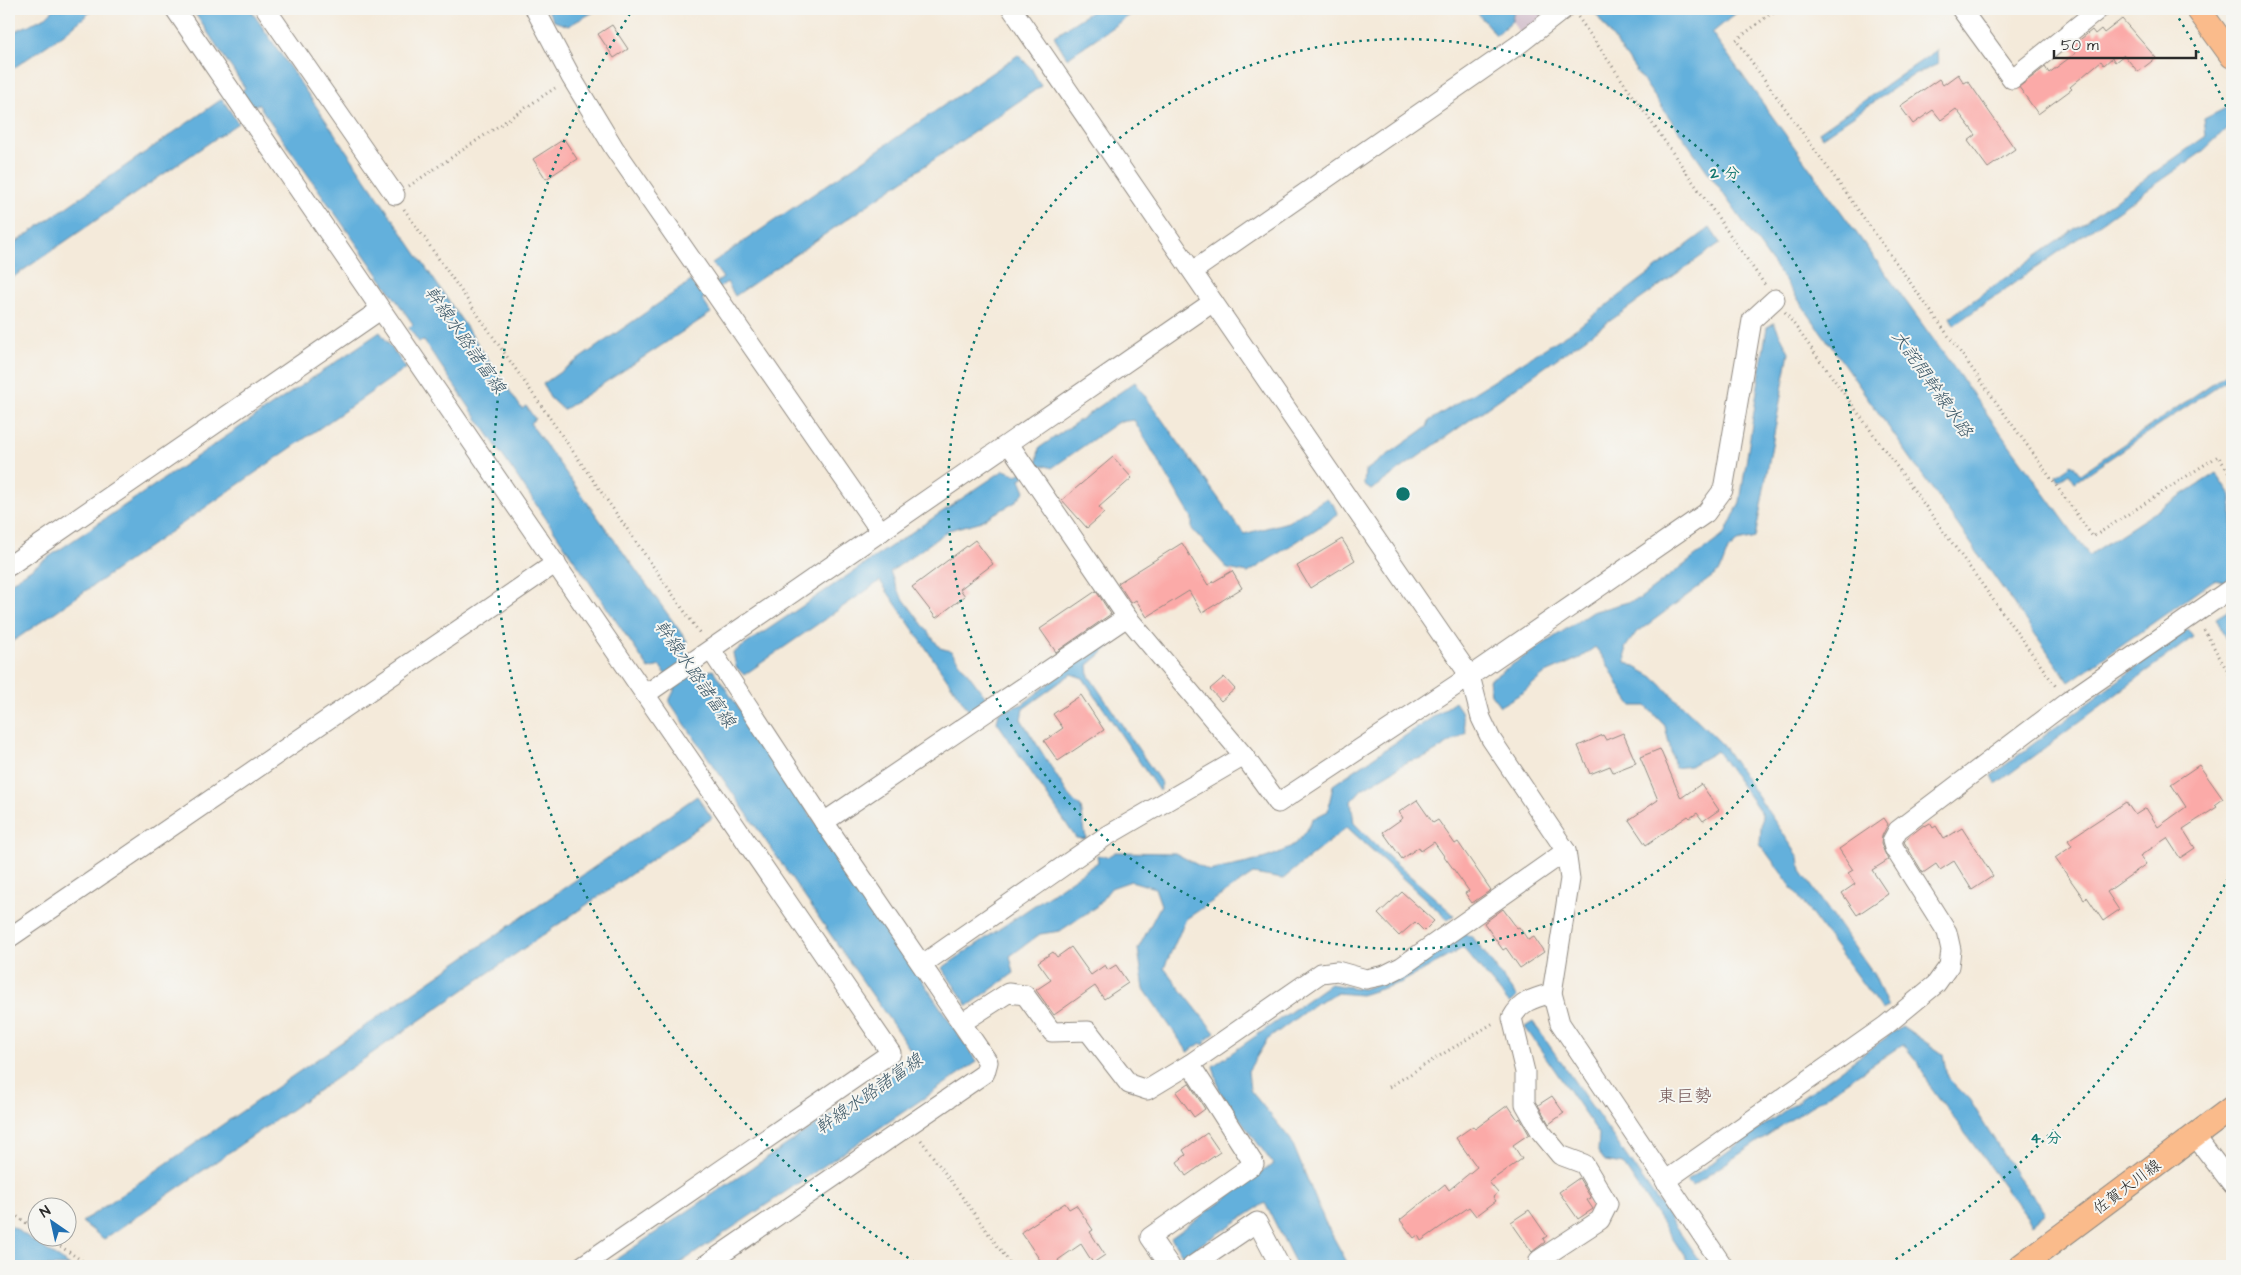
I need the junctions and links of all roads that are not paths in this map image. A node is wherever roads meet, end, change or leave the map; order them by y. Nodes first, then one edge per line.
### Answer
1 (175, 9) edge
2 (266, 9) edge
3 (535, 9) edge
4 (1012, 9) edge
5 (1564, 9) edge
6 (1961, 9) edge
7 (2099, 9) edge
8 (2198, 9) edge
9 (2232, 56) edge
10 (395, 196) road end
11 (1193, 270) junction
12 (1775, 299) road end
13 (1213, 302) junction
14 (380, 310) junction
15 (1009, 444) junction
16 (881, 532) junction
17 (556, 563) junction
18 (9, 566) edge
19 (2229, 590) edge
20 (1127, 617) junction
21 (703, 655) junction
22 (1470, 676) junction
23 (646, 694) junction
24 (1244, 756) junction
25 (824, 822) junction
26 (1566, 851) junction
27 (9, 938) edge
28 (923, 964) junction
29 (1552, 993) junction
30 (963, 1022) junction
31 (1190, 1064) junction
32 (2232, 1108) edge
33 (2196, 1136) junction
34 (1665, 1181) junction
35 (2232, 1184) edge
36 (582, 1266) edge
37 (704, 1266) edge
38 (1170, 1266) edge
39 (1192, 1266) edge
40 (1280, 1266) edge
41 (1538, 1266) edge
42 (1723, 1266) edge
43 (2021, 1266) edge

1 - 14 street
2 - 10 street
3 - 16 street
4 - 11 street
5 - 11 street
6 - 7 street
8 - 9 main road
11 - 13 street
12 - 22 street
13 - 15 street
13 - 22 street
14 - 17 street
14 - 18 street
15 - 16 street
15 - 20 street
16 - 21 street
17 - 23 street
17 - 27 street
19 - 34 street
20 - 24 street
20 - 25 street
21 - 23 street
21 - 25 street
22 - 24 street
22 - 26 street
23 - 36 street
24 - 28 street
25 - 28 street
26 - 29 street
26 - 31 street
28 - 30 street
29 - 34 street
29 - 41 street
30 - 31 street
30 - 37 street
31 - 38 street
32 - 33 main road, 佐賀大川線
33 - 35 street
33 - 43 main road, 佐賀大川線
34 - 42 street
39 - 40 street

